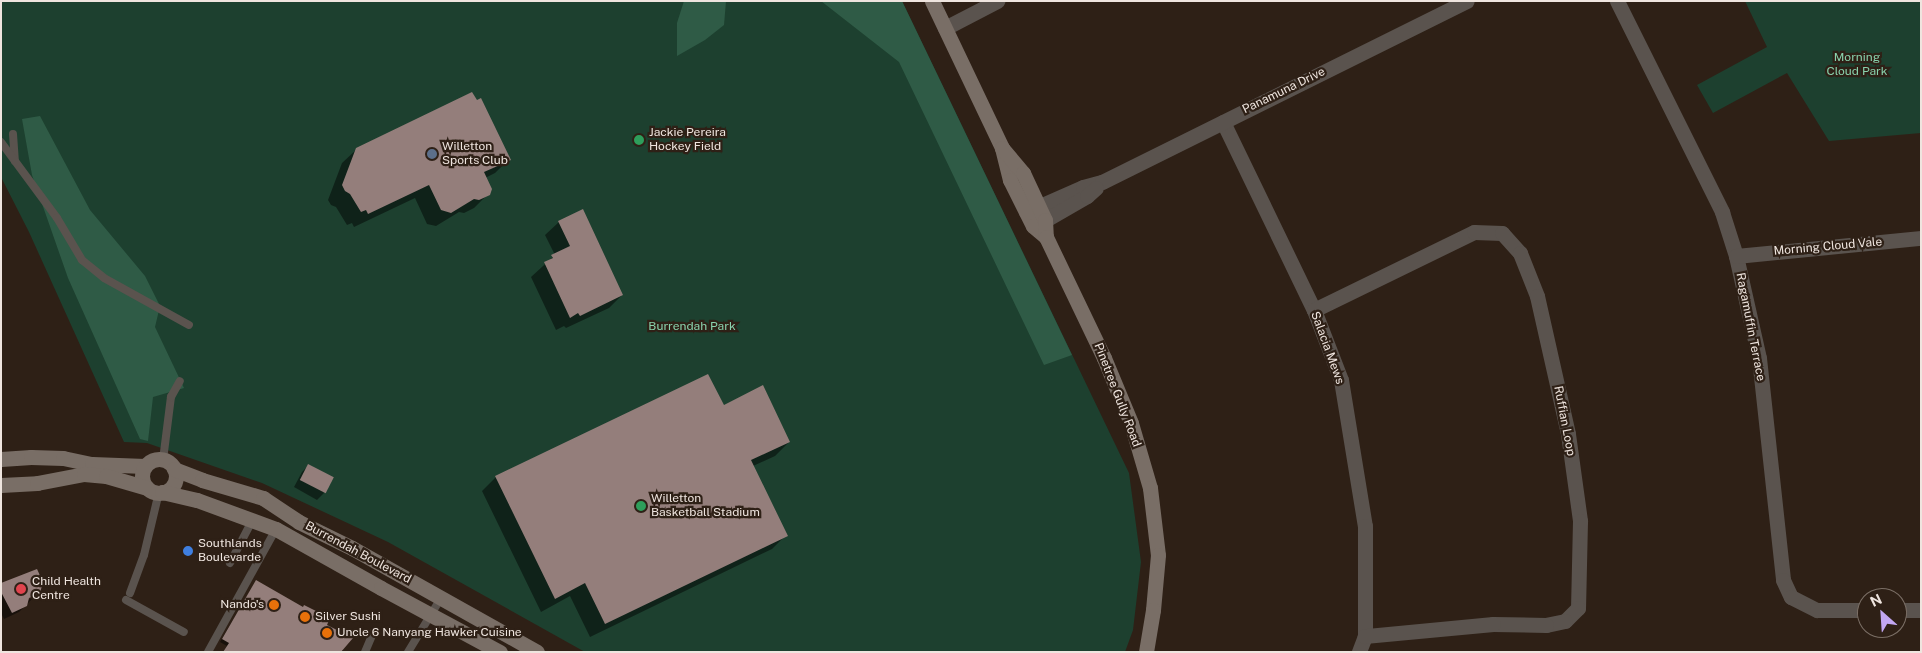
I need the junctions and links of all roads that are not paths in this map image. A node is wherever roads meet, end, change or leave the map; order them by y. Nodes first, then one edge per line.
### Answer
1 (932, 1) edge
2 (998, 1) edge
3 (1467, 1) edge
4 (1618, 1) edge
5 (945, 28) junction
6 (1223, 122) junction
7 (13, 134) dead end
8 (1, 142) edge
9 (15, 161) junction
10 (1102, 182) junction
11 (1032, 209) junction
12 (1039, 223) junction
13 (1921, 238) edge
14 (1736, 256) junction
15 (1314, 310) junction
16 (189, 325) dead end
17 (180, 381) dead end
18 (1, 459) edge
19 (169, 464) junction
20 (145, 466) junction
21 (1, 485) edge
22 (156, 491) junction
23 (253, 519) junction
24 (276, 529) junction
25 (230, 563) dead end
26 (441, 598) junction
27 (1857, 610) edge
28 (1907, 610) edge
29 (1921, 610) edge
30 (430, 615) junction
31 (184, 632) dead end
32 (373, 633) dead end
33 (1365, 636) junction
34 (208, 652) edge
35 (365, 652) edge
36 (408, 652) edge
37 (500, 652) edge
38 (537, 652) edge
39 (1146, 652) edge
40 (1359, 652) edge

1 - 5 main road, Pinetree Gully Road
2 - 5 street
3 - 6 street, Panamuna Drive
4 - 14 street, Ragamuffin Terrace
5 - 11 main road, Pinetree Gully Road
6 - 10 street, Panamuna Drive
6 - 15 street, Salacia Mews
7 - 9 lane
8 - 9 lane
9 - 16 lane
10 - 11 street, Panamuna Drive
10 - 12 street, Panamuna Drive
11 - 12 main road, Pinetree Gully Road
12 - 39 main road, Pinetree Gully Road
13 - 14 street, Morning Cloud Vale
14 - 27 street, Ragamuffin Terrace
15 - 33 street, Salacia Mews
15 - 33 street, Ruffian Loop
17 - 19 lane
18 - 20 main road
19 - 20 main road
19 - 22 main road
19 - 26 main road, Burrendah Boulevard
20 - 22 main road
21 - 22 main road, Burrendah Boulevard
22 - 23 main road, Burrendah Boulevard
22 - 31 lane
23 - 24 main road, Burrendah Boulevard
23 - 25 lane
24 - 30 main road, Burrendah Boulevard
24 - 34 lane
26 - 30 lane
26 - 38 main road, Burrendah Boulevard
28 - 29 street
30 - 36 lane
30 - 37 main road, Burrendah Boulevard
32 - 35 lane
33 - 40 street, Salacia Mews

